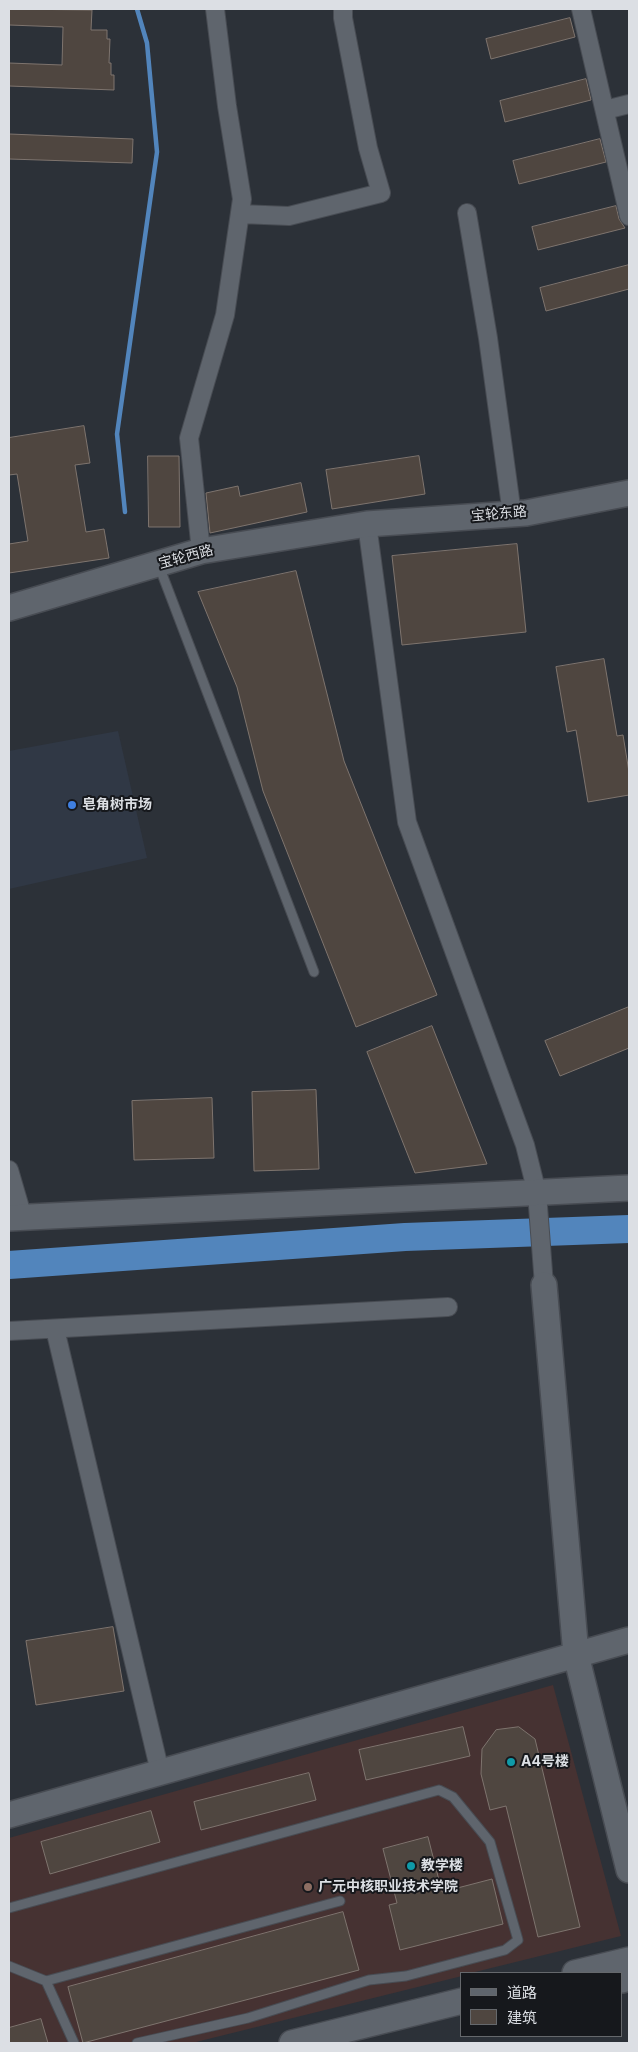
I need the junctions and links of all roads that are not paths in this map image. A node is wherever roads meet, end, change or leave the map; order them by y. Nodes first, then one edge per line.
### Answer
1 (215, 9) edge
2 (343, 9) edge
3 (581, 9) edge
4 (629, 104) edge
5 (605, 110) junction
6 (467, 213) dead end
7 (240, 214) junction
8 (629, 216) edge
9 (629, 493) edge
10 (512, 514) junction
11 (367, 524) junction
12 (201, 551) junction
13 (158, 564) junction
14 (9, 608) edge
15 (314, 972) dead end
16 (9, 1170) edge
17 (629, 1188) edge
18 (538, 1203) junction
19 (16, 1218) edge
20 (544, 1285) joint
21 (448, 1307) dead end
22 (55, 1329) junction
23 (9, 1331) edge
24 (629, 1640) edge
25 (576, 1655) junction
26 (160, 1772) junction
27 (9, 1815) edge
28 (629, 1870) edge
29 (340, 1901) dead end
30 (9, 1908) edge
31 (629, 1960) edge
32 (9, 1966) edge
33 (578, 1972) edge
34 (46, 1981) junction
35 (460, 2001) edge
36 (460, 2019) edge
37 (74, 2043) edge
38 (137, 2043) edge
39 (292, 2043) edge
40 (363, 2043) edge

1 - 7 street
2 - 7 street
3 - 5 street
4 - 5 street
5 - 8 street
6 - 10 street
7 - 12 street
9 - 10 street, 宝轮东路
10 - 11 street, 宝轮东路
11 - 12 street, 宝轮西路
11 - 18 street
12 - 13 street, 宝轮西路
13 - 14 street, 宝轮西路
13 - 15 lane
16 - 19 street
17 - 18 street
18 - 19 street
18 - 20 street
20 - 25 street
21 - 22 street
22 - 23 street
22 - 26 street
24 - 25 street
25 - 26 street
25 - 28 street
26 - 27 street
29 - 34 lane
30 - 38 lane
31 - 33 street
32 - 34 lane
34 - 37 lane
35 - 39 street
36 - 40 street

